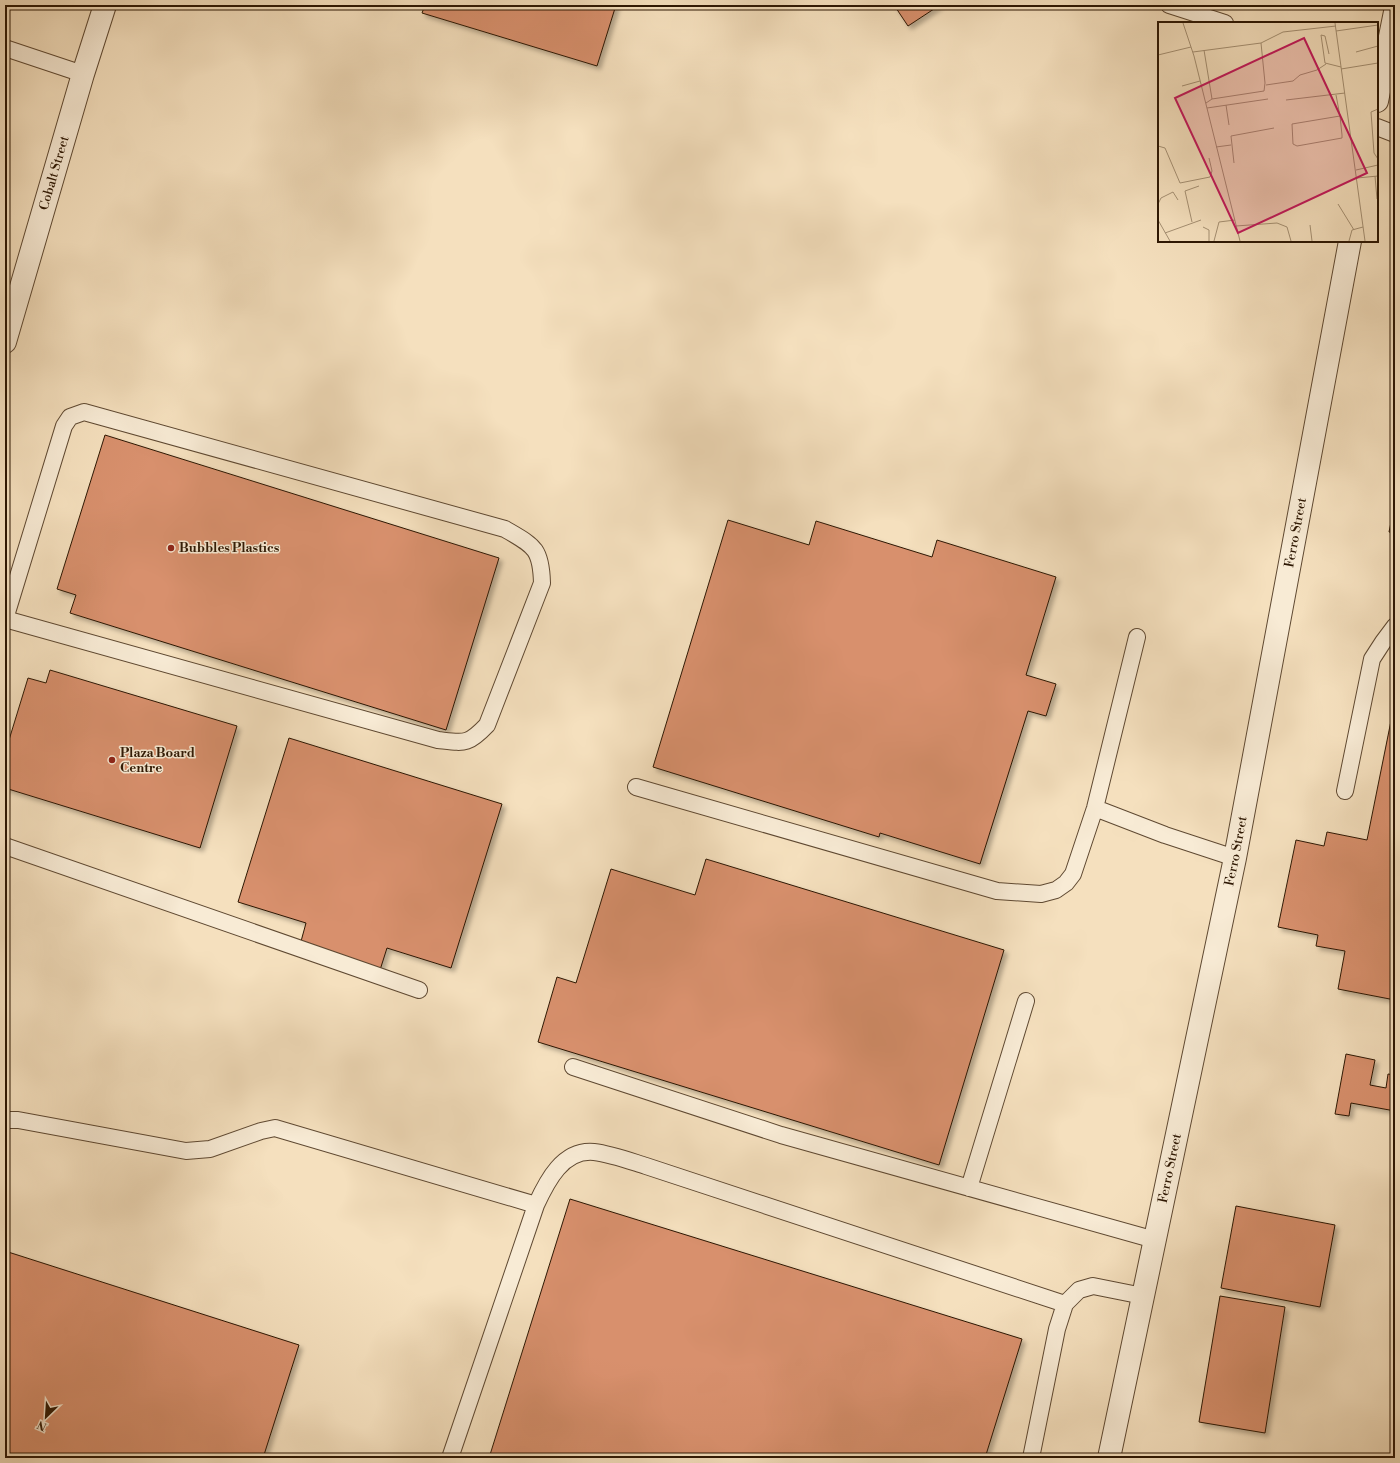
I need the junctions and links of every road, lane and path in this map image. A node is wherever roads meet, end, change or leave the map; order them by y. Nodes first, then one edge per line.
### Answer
1 (104, 5) edge
2 (1169, 5) edge
3 (1395, 12) edge
4 (1222, 22) edge
5 (5, 48) edge
6 (1380, 69) edge
7 (83, 74) junction
8 (1378, 90) edge
9 (1378, 127) edge
10 (1395, 134) edge
11 (1350, 242) edge
12 (5, 342) edge
13 (5, 619) edge
14 (1395, 626) edge
15 (1137, 637) dead end
16 (636, 787) dead end
17 (1345, 791) dead end
18 (1094, 808) junction
19 (5, 846) edge
20 (1235, 858) junction
21 (419, 990) dead end
22 (1026, 1001) dead end
23 (573, 1067) dead end
24 (5, 1120) edge
25 (969, 1188) junction
26 (536, 1205) junction
27 (1155, 1240) junction
28 (1143, 1296) junction
29 (1066, 1304) junction
30 (450, 1458) edge
31 (1031, 1458) edge
32 (1109, 1458) edge

1 - 7 street, Cobalt Street
2 - 4 lane
3 - 6 street
5 - 7 lane
6 - 8 street
7 - 12 street, Cobalt Street
9 - 10 lane
11 - 20 street, Ferro Street
13 - 13 lane
14 - 17 lane
15 - 18 lane
16 - 18 lane
18 - 20 lane
19 - 21 lane
20 - 27 street, Ferro Street
22 - 25 lane
23 - 25 lane
24 - 26 lane
25 - 27 lane
26 - 29 lane
26 - 30 lane
27 - 28 street, Ferro Street
28 - 29 lane
28 - 32 street, Ferro Street
29 - 31 lane

